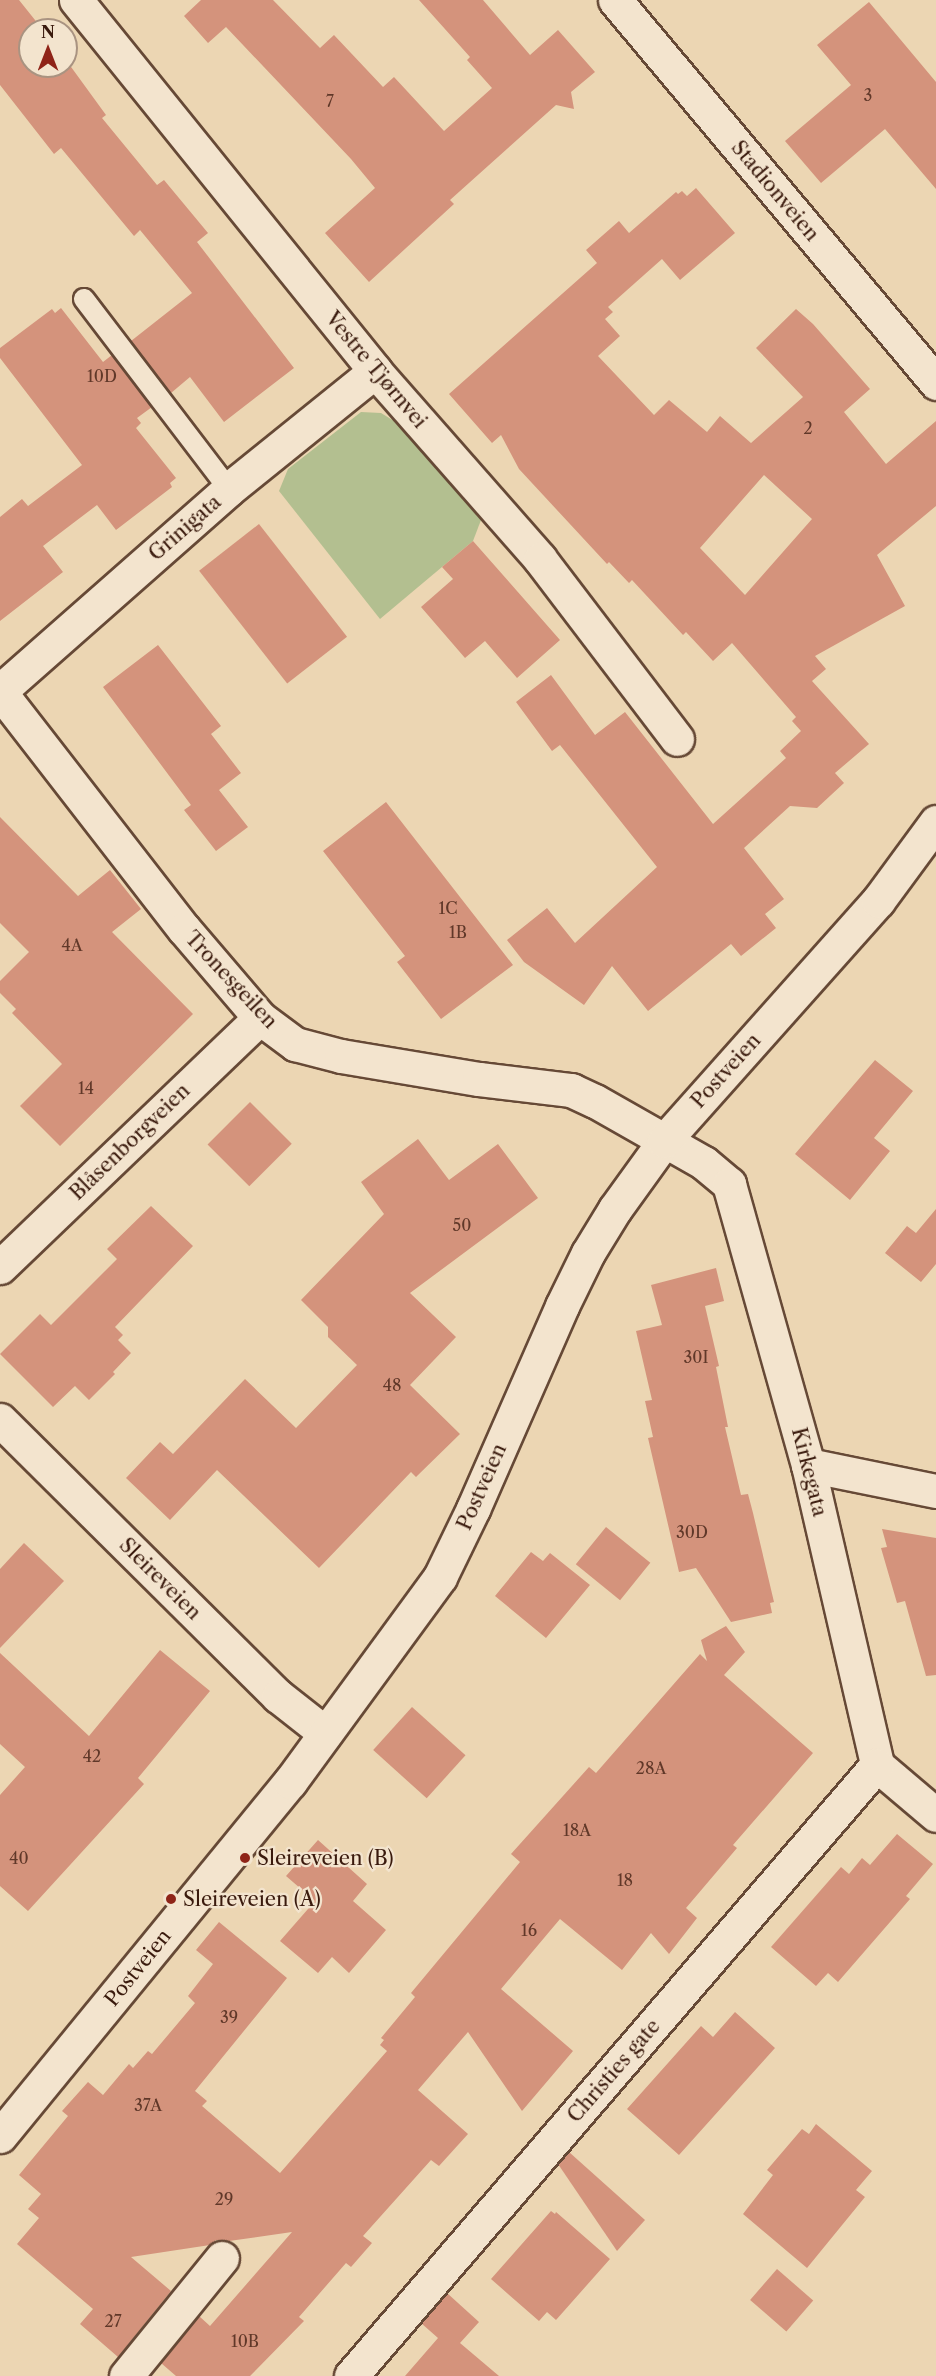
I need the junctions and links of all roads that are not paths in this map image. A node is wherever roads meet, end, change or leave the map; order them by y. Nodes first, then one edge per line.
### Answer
1 (76, 0) edge
2 (615, 0) edge
3 (84, 299) dead end
4 (375, 371) junction
5 (936, 383) edge
6 (229, 489) junction
7 (0, 692) edge
8 (677, 739) dead end
9 (936, 822) edge
10 (260, 1018) junction
11 (664, 1141) junction
12 (0, 1267) edge
13 (0, 1420) edge
14 (808, 1465) junction
15 (936, 1491) edge
16 (325, 1732) junction
17 (877, 1765) junction
18 (936, 1815) edge
19 (0, 2136) edge
20 (222, 2258) dead end
21 (126, 2376) edge
22 (351, 2376) edge

1 - 4 street, Vestre Tjørnvei
2 - 5 street, Stadionveien
3 - 6 lane
4 - 6 street, Grinigata
4 - 8 street, Vestre Tjørnvei
6 - 7 street, Grinigata
7 - 10 street, Tronesgeilen
9 - 11 street, Postveien
10 - 11 street, Tronesgeilen
10 - 12 street, Blåsenborgveien
11 - 14 street, Kirkegata
11 - 16 street, Postveien
13 - 16 street, Sleireveien
14 - 15 street
14 - 17 street, Kirkegata
16 - 19 street, Postveien
17 - 18 street
17 - 22 street, Christies gate
20 - 21 street

